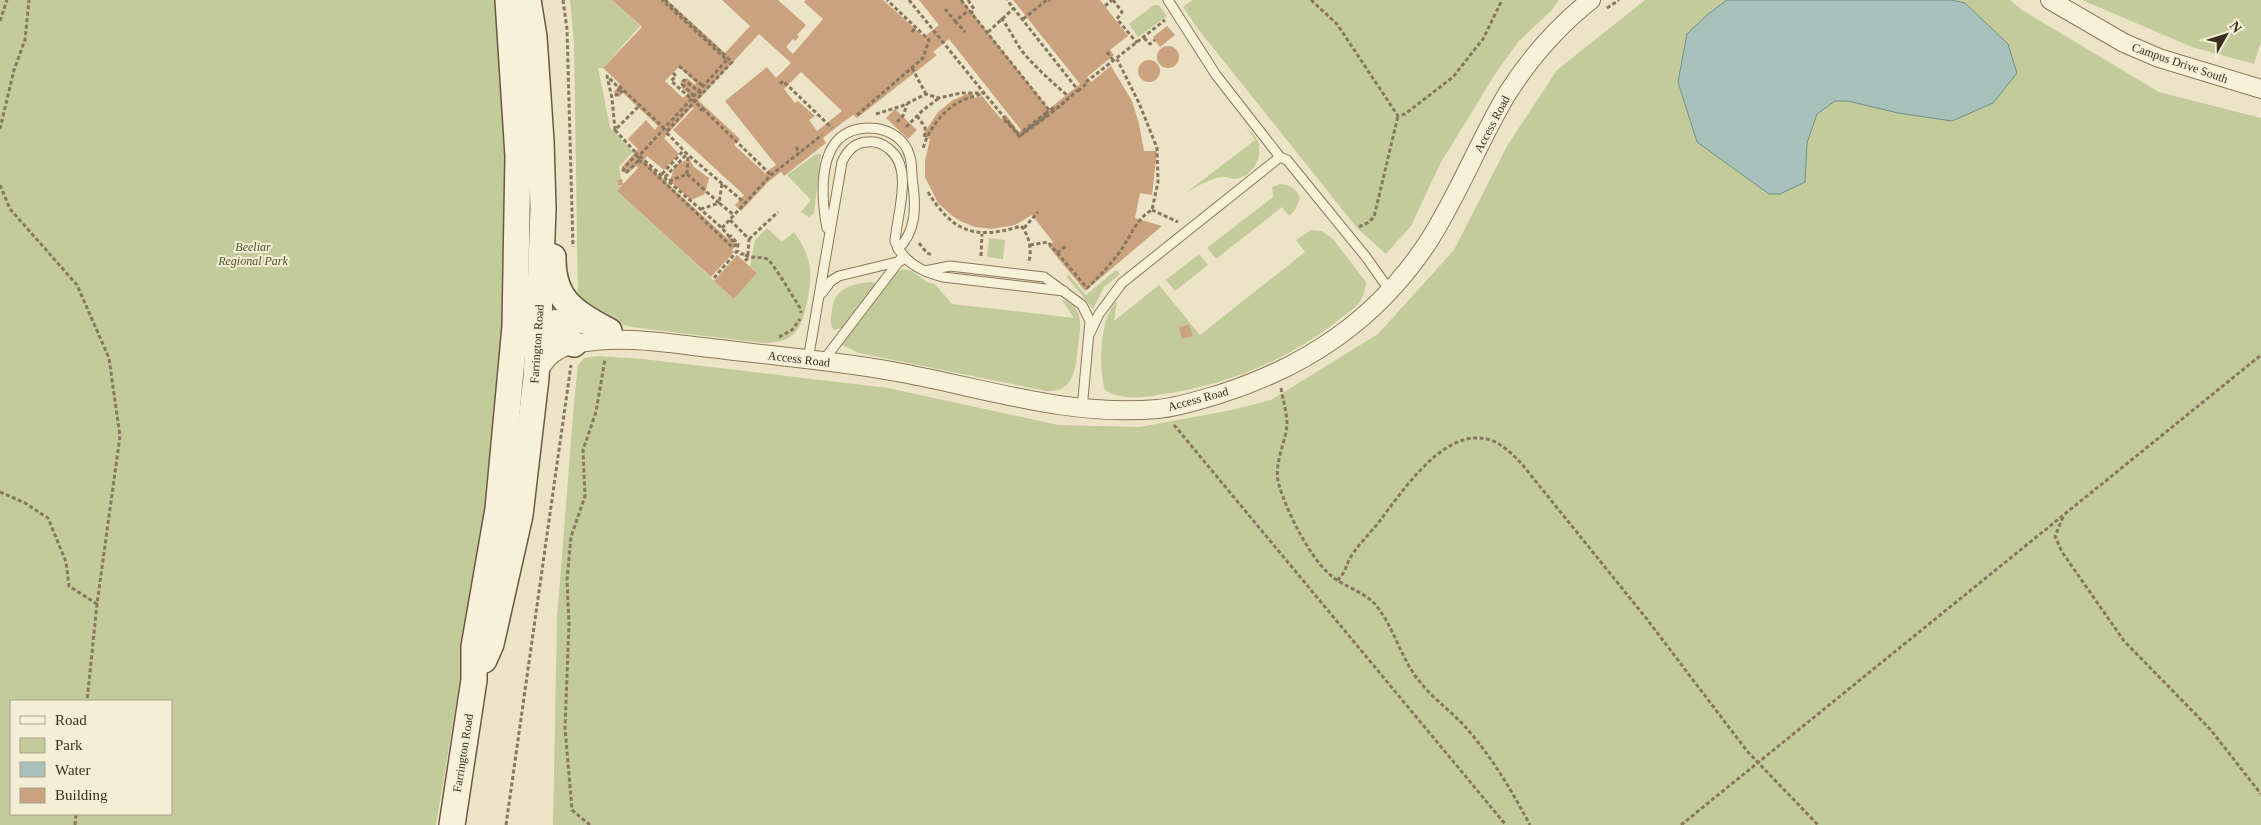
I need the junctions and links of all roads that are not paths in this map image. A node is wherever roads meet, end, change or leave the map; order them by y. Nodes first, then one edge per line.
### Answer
1 (508, 0) edge
2 (528, 0) edge
3 (1168, 0) edge
4 (1592, 0) edge
5 (2050, 0) edge
6 (534, 37) junction
7 (2261, 89) edge
8 (1280, 157) junction
9 (517, 204) junction
10 (828, 235) junction
11 (902, 257) junction
12 (1390, 291) junction
13 (820, 298) junction
14 (547, 319) junction
15 (1090, 333) junction
16 (617, 335) junction
17 (574, 344) junction
18 (815, 361) junction
19 (536, 378) junction
20 (1082, 409) junction
21 (495, 526) junction
22 (474, 680) junction
23 (452, 825) edge

1 - 9 main road, Farrington Road
2 - 6 main road, Farrington Road
3 - 8 lane
4 - 12 street, Access Road
5 - 7 street, Campus Drive South
6 - 14 main road, Farrington Road
6 - 16 main road
8 - 12 lane
8 - 15 lane
9 - 14 main road
9 - 21 main road, Farrington Road
10 - 11 lane
10 - 11 lane
10 - 13 lane
11 - 13 lane
11 - 15 lane
11 - 18 lane
12 - 20 street, Access Road
13 - 18 lane
14 - 16 street, Access Road
14 - 17 main road
14 - 19 main road, Farrington Road
14 - 21 main road
15 - 20 lane
16 - 17 street, Access Road
16 - 18 street, Access Road
17 - 19 street, Access Road
18 - 20 street, Access Road
19 - 22 main road, Farrington Road
21 - 22 main road, Farrington Road
22 - 23 main road, Farrington Road

